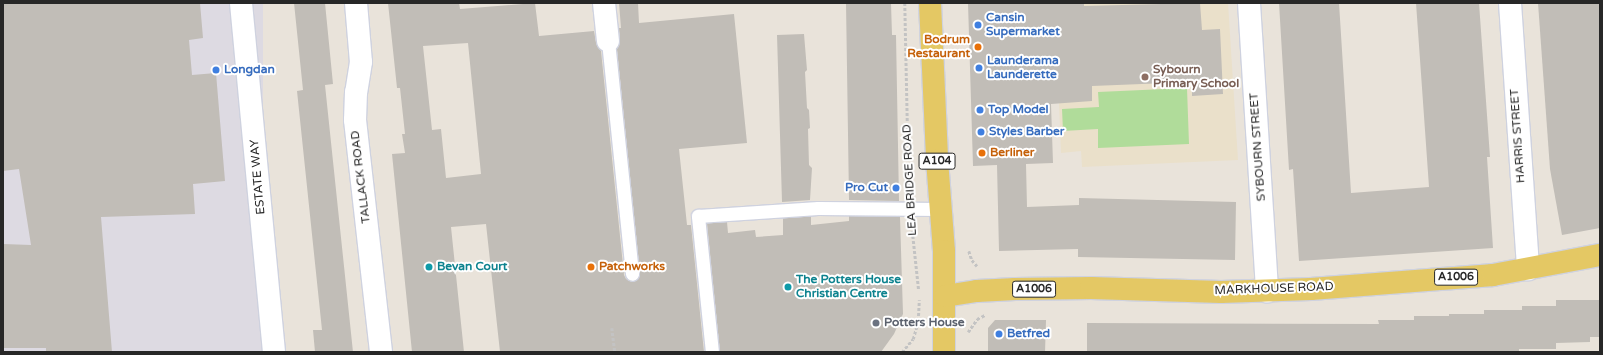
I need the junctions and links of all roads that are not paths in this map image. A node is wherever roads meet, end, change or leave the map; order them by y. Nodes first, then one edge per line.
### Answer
1 (241, 3) edge
2 (356, 3) edge
3 (604, 3) edge
4 (930, 3) edge
5 (1249, 3) edge
6 (1510, 3) edge
7 (608, 41) joint
8 (941, 209) junction
9 (1600, 255) edge
10 (1528, 269) junction
11 (632, 274) dead end
12 (1267, 291) junction
13 (945, 296) junction
14 (274, 352) edge
15 (381, 352) edge
16 (712, 352) edge
17 (944, 352) edge

1 - 14 street, ESTATE WAY
2 - 15 street, TALLACK ROAD
3 - 7 street
4 - 8 main road, A104
5 - 12 street, SYBOURN STREET
6 - 10 street, HARRIS STREET
7 - 11 lane
8 - 13 main road, A104
8 - 16 lane
9 - 10 main road, MARKHOUSE ROAD / A1006
10 - 12 main road, MARKHOUSE ROAD / A1006
12 - 13 main road, MARKHOUSE ROAD / A1006
13 - 17 main road, A104

